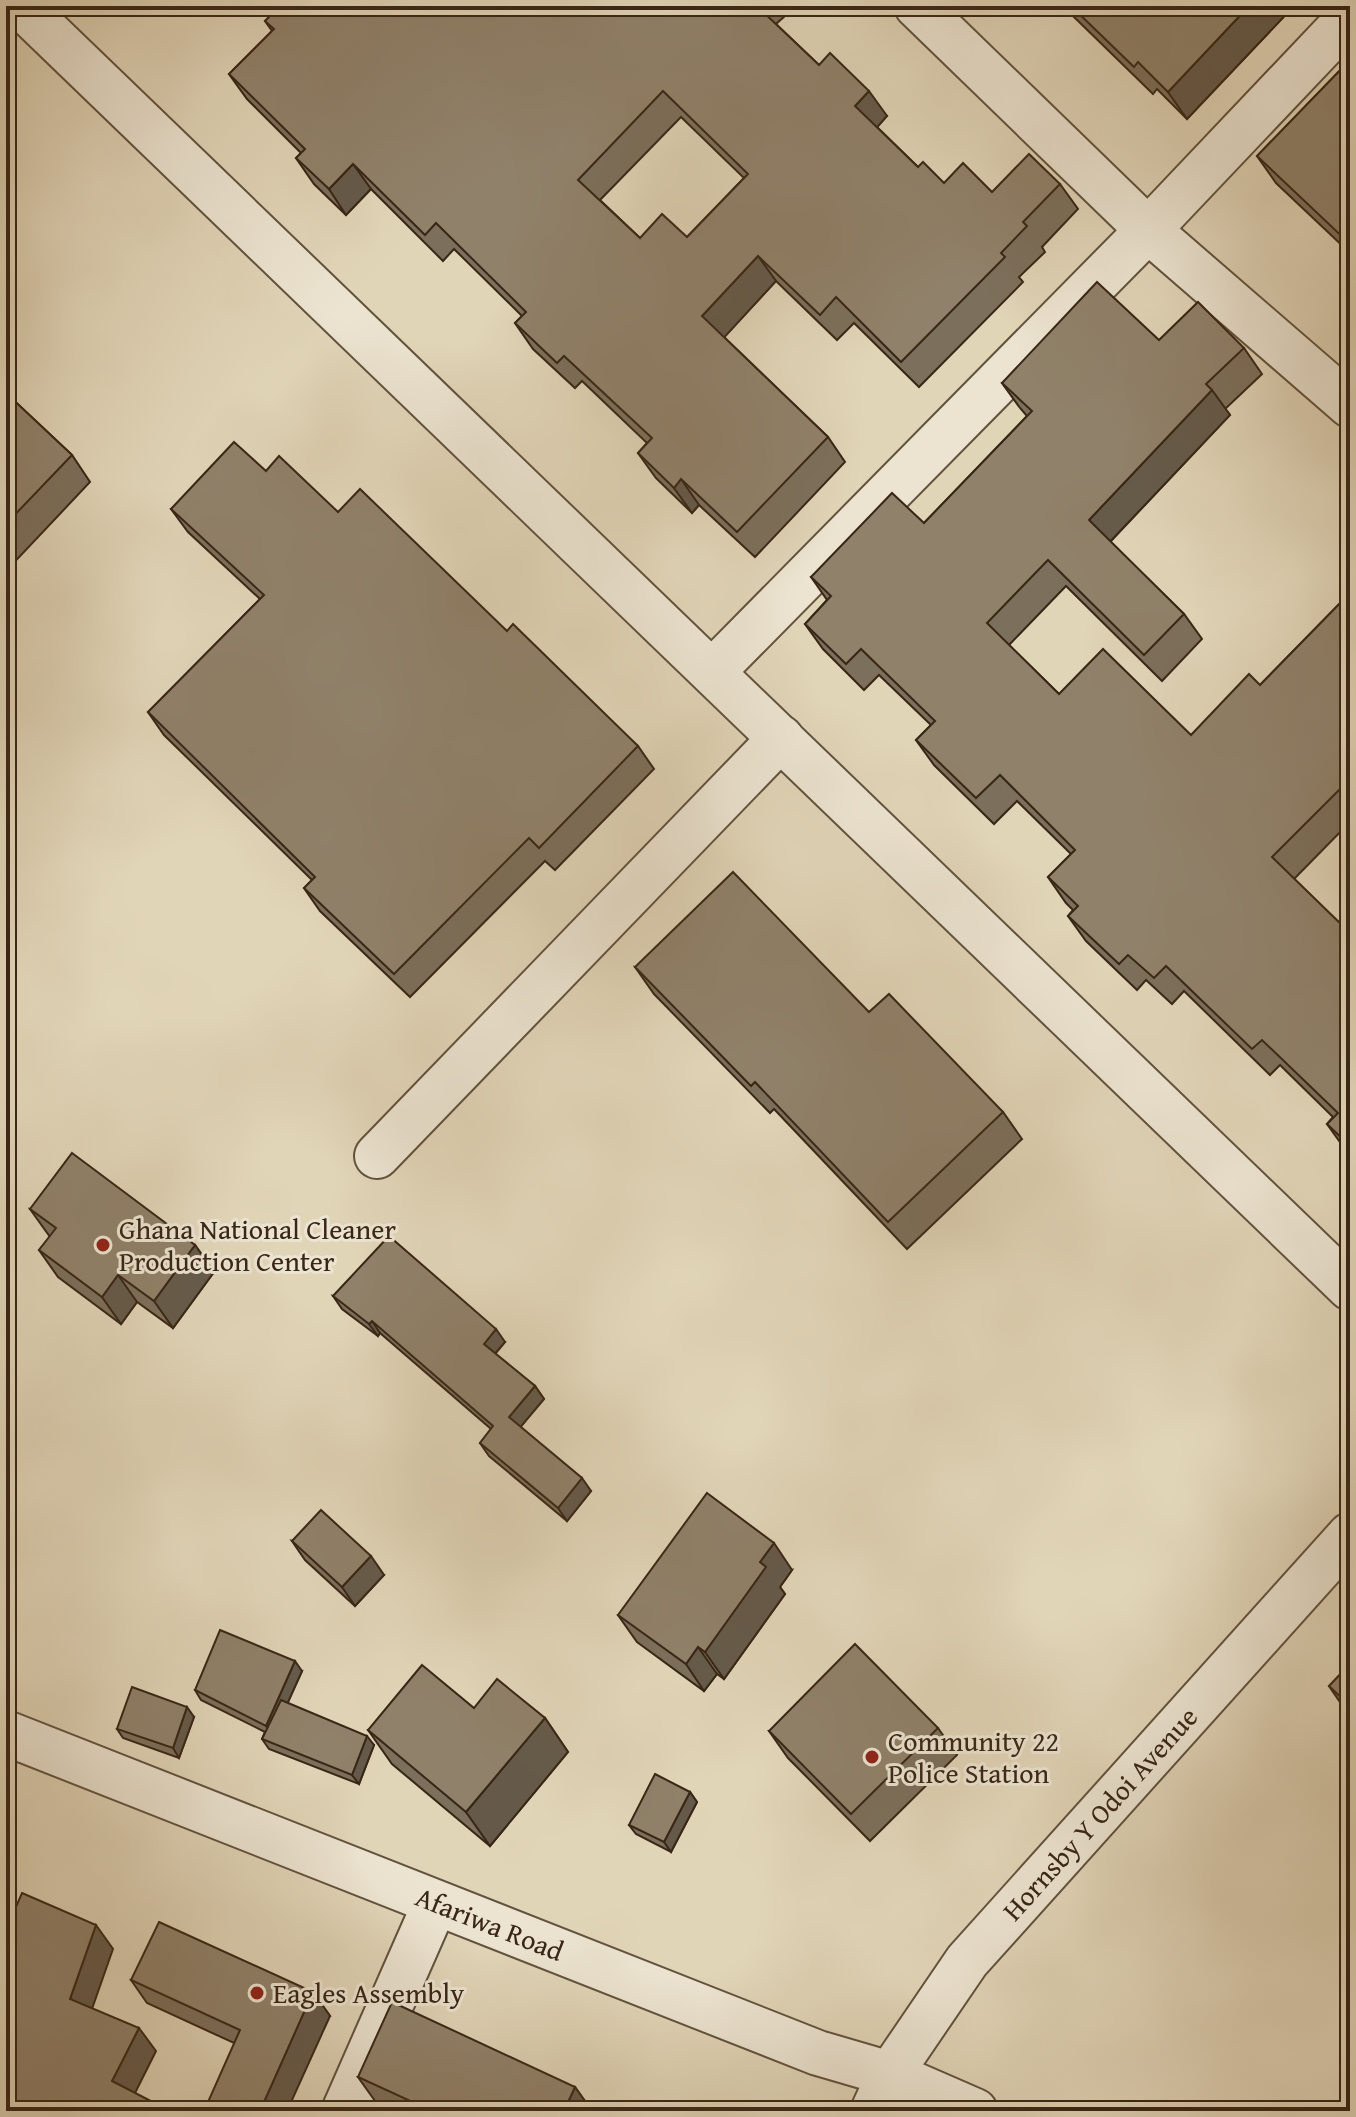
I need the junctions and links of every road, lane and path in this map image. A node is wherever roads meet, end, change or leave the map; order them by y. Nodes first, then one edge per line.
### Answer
1 (21, 6) edge
2 (917, 6) edge
3 (1350, 17) edge
4 (1148, 230) junction
5 (1350, 405) edge
6 (712, 672) junction
7 (781, 738) junction
8 (377, 1156) dead end
9 (1350, 1288) edge
10 (1350, 1535) edge
11 (6, 1733) edge
12 (435, 1904) junction
13 (881, 2093) edge
14 (344, 2111) edge
15 (975, 2111) edge

1 - 6 street
2 - 4 street
3 - 4 street
4 - 5 street
4 - 6 street
6 - 7 street
7 - 8 street
7 - 9 street
10 - 13 street, Hornsby Y Odoi Avenue
11 - 12 street, Afariwa Road
12 - 13 street, Afariwa Road
12 - 14 street
13 - 15 street, Afariwa Road

